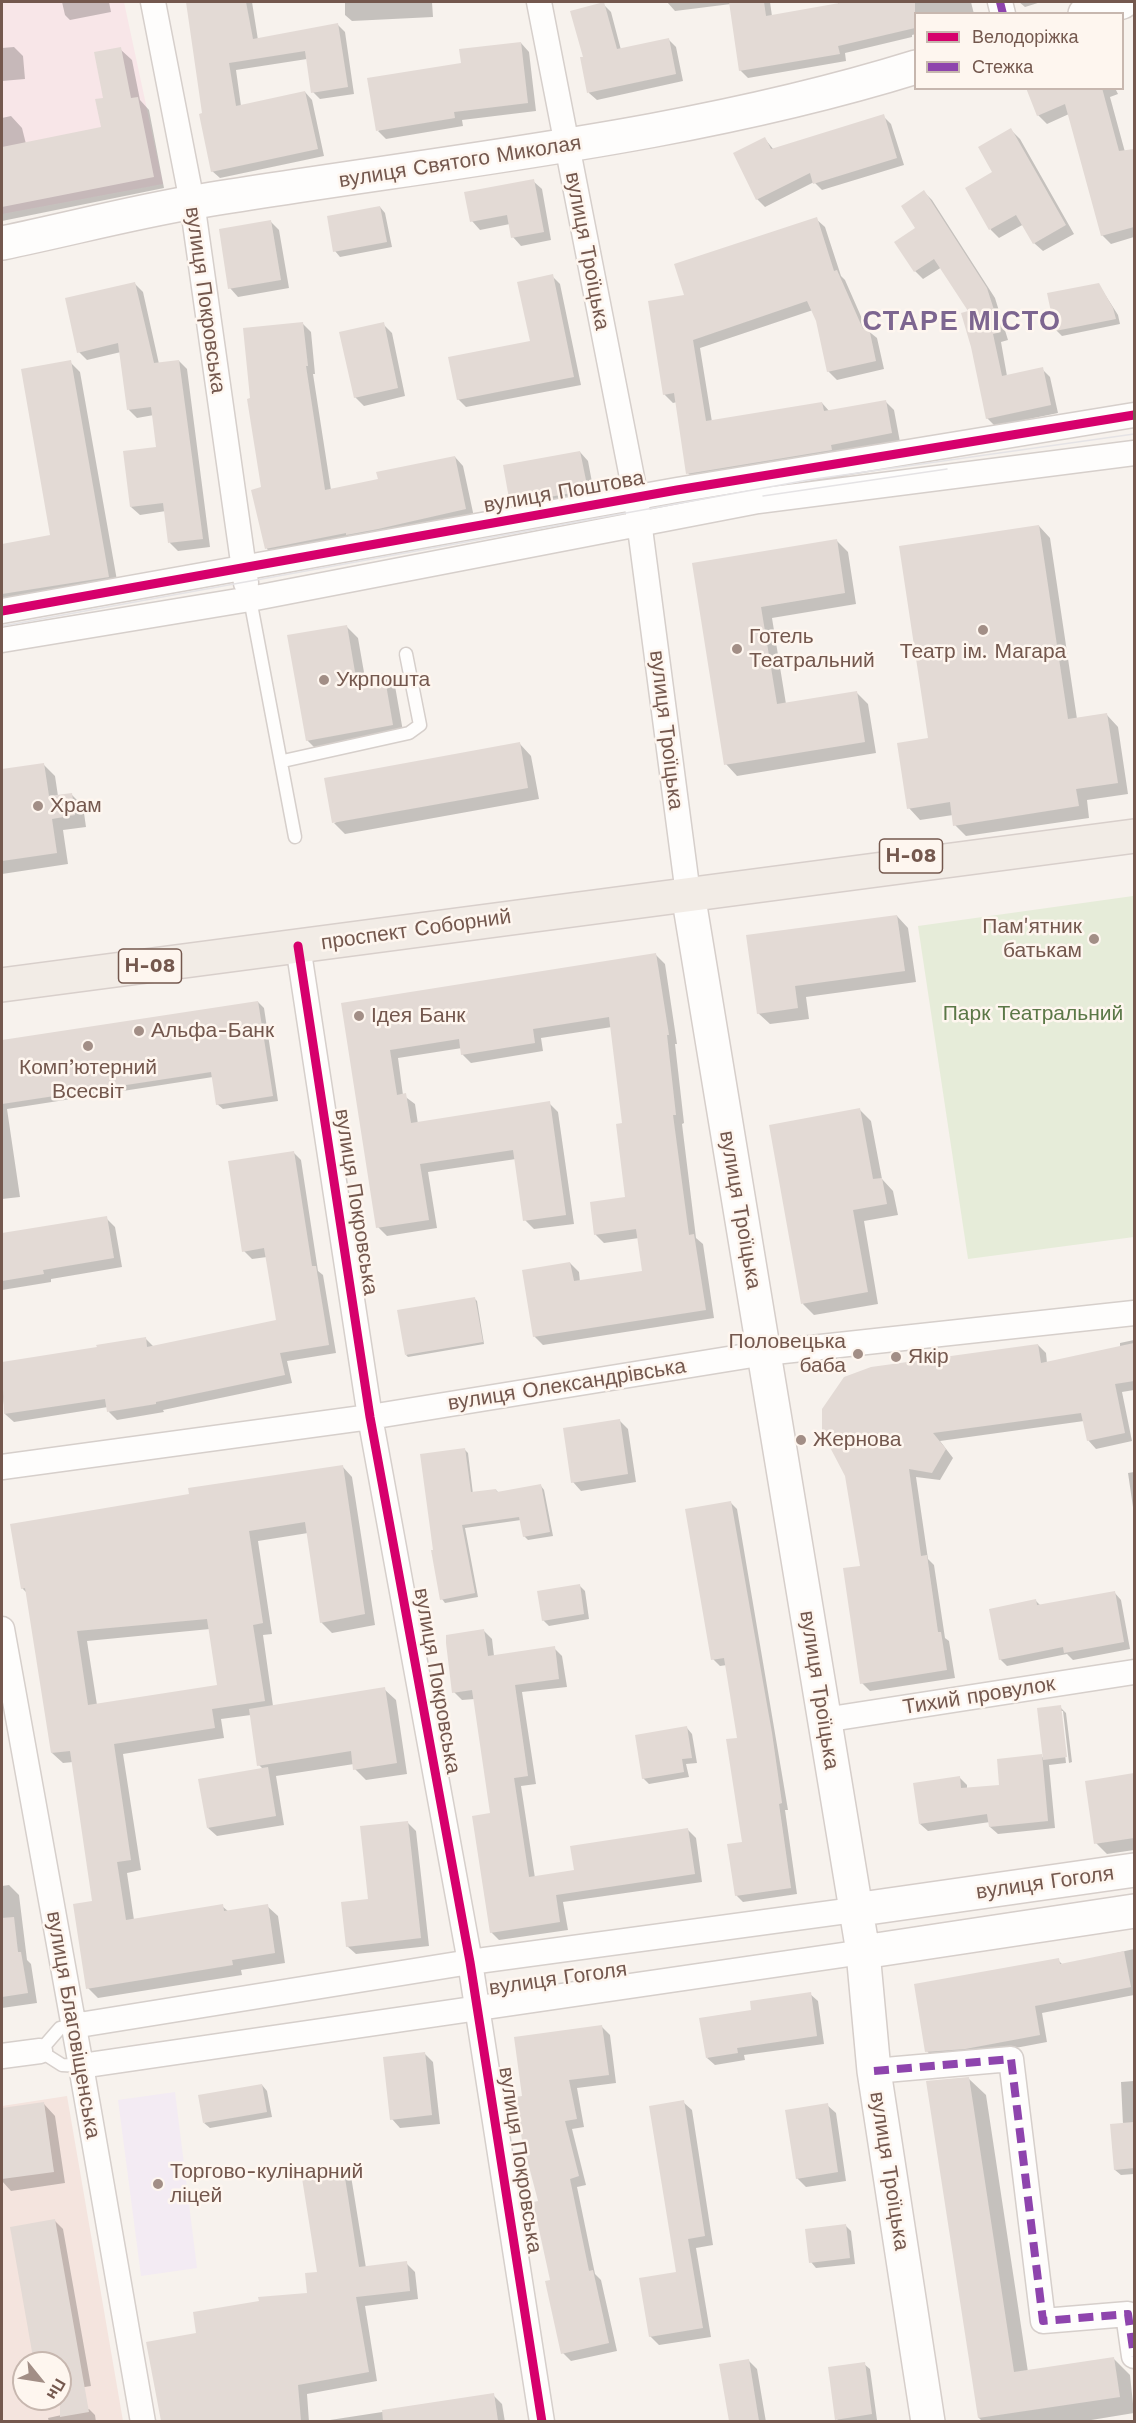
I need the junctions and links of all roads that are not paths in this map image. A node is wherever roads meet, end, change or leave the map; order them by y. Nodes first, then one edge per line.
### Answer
1 (153, 2) edge
2 (539, 2) edge
3 (1122, 2) edge
4 (1090, 12) edge
5 (914, 67) edge
6 (567, 146) junction
7 (192, 202) junction
8 (2, 243) edge
9 (1134, 415) edge
10 (1134, 453) edge
11 (636, 498) junction
12 (639, 524) junction
13 (243, 568) junction
14 (250, 599) junction
15 (2, 610) edge
16 (2, 640) edge
17 (406, 654) dead end
18 (283, 761) junction
19 (1134, 818) edge
20 (1134, 836) edge
21 (295, 837) dead end
22 (688, 894) junction
23 (298, 946) junction
24 (2, 985) edge
25 (1134, 1312) edge
26 (765, 1353) junction
27 (370, 1417) junction
28 (2, 1467) edge
29 (2, 1629) edge
30 (1134, 1672) edge
31 (824, 1720) junction
32 (1134, 1870) edge
33 (854, 1910) junction
34 (1134, 1911) edge
35 (862, 1952) junction
36 (470, 1962) junction
37 (478, 2009) junction
38 (73, 2026) junction
39 (40, 2051) junction
40 (2, 2056) edge
41 (81, 2066) junction
42 (874, 2071) junction
43 (1134, 2356) edge
44 (142, 2421) edge
45 (542, 2421) edge
46 (928, 2421) edge

1 - 7 street, вулиця Покровська
2 - 6 street, вулиця Троїцька
3 - 4 main road
5 - 6 main road, вулиця Святого Миколая
6 - 7 main road, вулиця Святого Миколая
6 - 11 street, вулиця Троїцька
7 - 8 main road, вулиця Святого Миколая
7 - 13 street, вулиця Покровська
9 - 11 street, вулиця Поштова
10 - 12 street
11 - 12 street, вулиця Троїцька
11 - 13 street, вулиця Поштова
12 - 14 street
12 - 22 street, вулиця Троїцька
13 - 14 street, вулиця Покровська
13 - 15 street, вулиця Поштова
14 - 16 street
14 - 18 lane
17 - 18 lane
18 - 21 lane
19 - 22 main road, проспект Соборний / Н-08
20 - 22 main road, проспект Соборний / Н-08
22 - 23 main road, проспект Соборний / Н-08
22 - 26 main road, вулиця Троїцька
23 - 24 main road, проспект Соборний / Н-08
23 - 27 street, вулиця Покровська
25 - 26 street, вулиця Олександрівська
26 - 27 street, вулиця Олександрівська
26 - 31 main road, вулиця Троїцька
27 - 28 street, вулиця Олександрівська
27 - 36 street, вулиця Покровська
29 - 38 street, вулиця Благовіщенська
30 - 31 street, Тихий провулок
31 - 33 main road, вулиця Троїцька
32 - 33 main road, вулиця Гоголя
33 - 35 main road, вулиця Троїцька
33 - 36 street, вулиця Гоголя
34 - 35 main road, вулиця Гоголя
35 - 37 street, вулиця Гоголя
35 - 42 main road, вулиця Троїцька
36 - 37 street, вулиця Покровська
36 - 38 street, вулиця Гоголя
37 - 41 street, вулиця Гоголя
37 - 45 street, вулиця Покровська
38 - 39 lane, вулиця Гоголя
38 - 41 street, вулиця Благовіщенська
39 - 40 street
39 - 41 lane, вулиця Гоголя
41 - 44 street, вулиця Благовіщенська
42 - 43 street
42 - 46 main road, вулиця Троїцька

